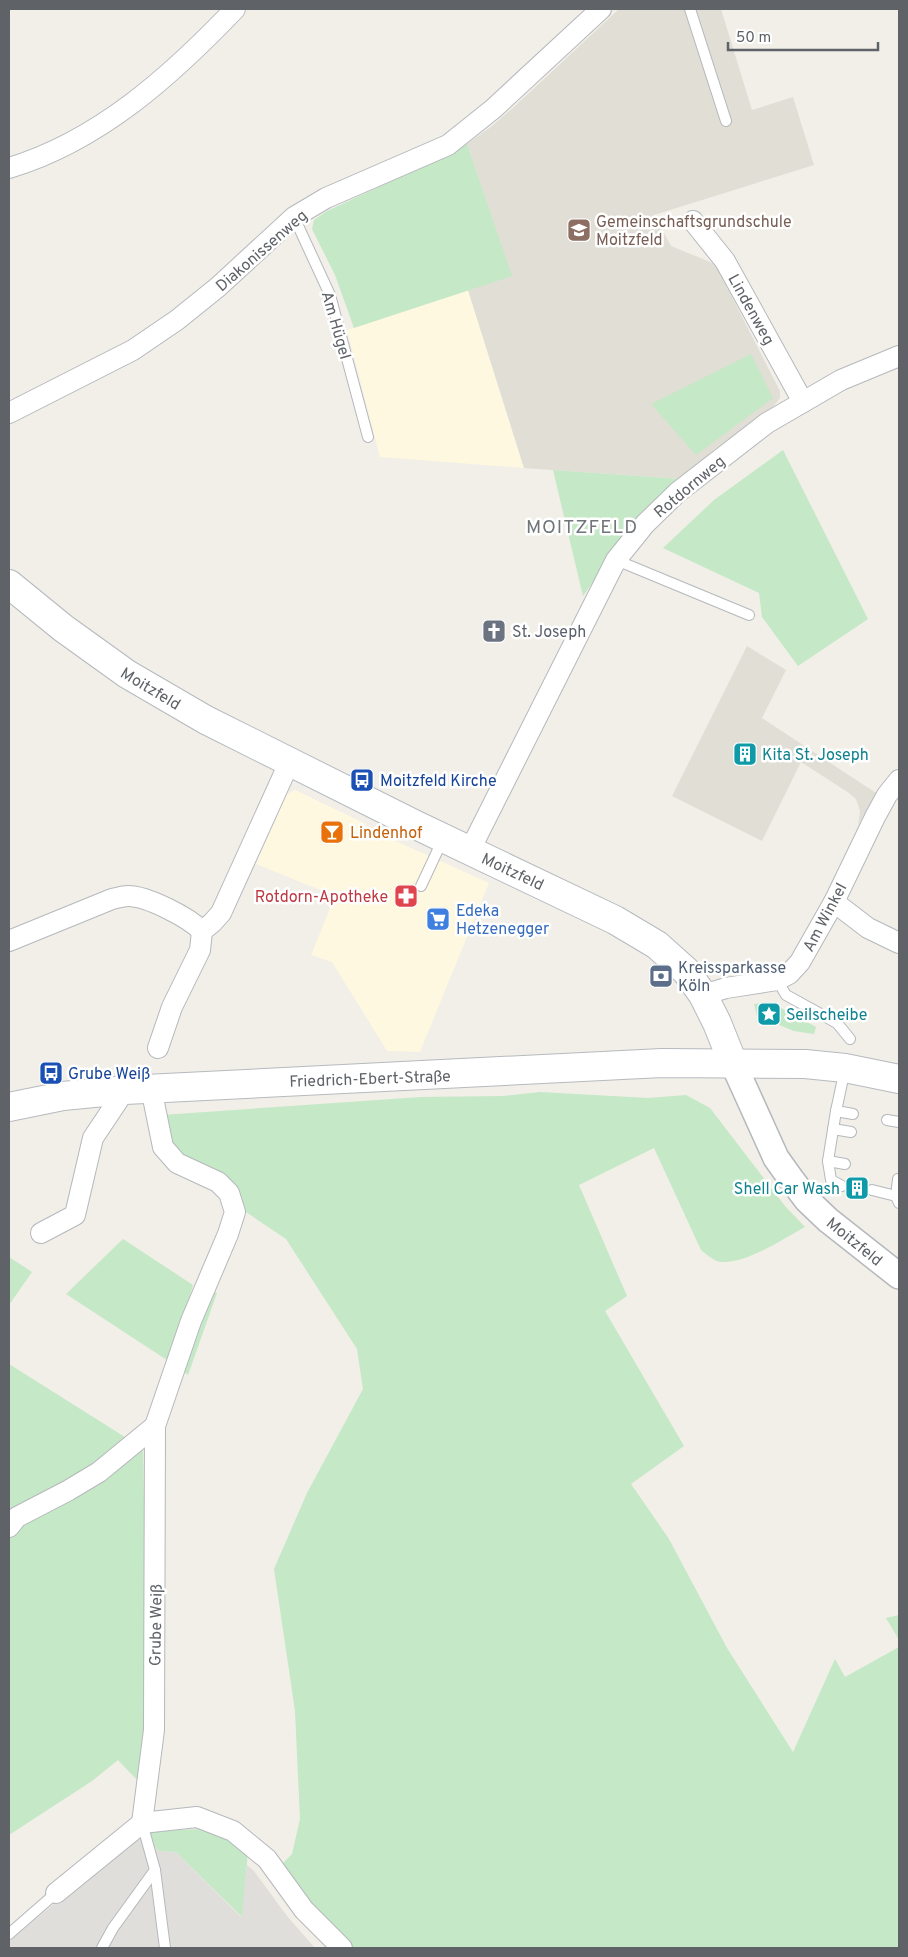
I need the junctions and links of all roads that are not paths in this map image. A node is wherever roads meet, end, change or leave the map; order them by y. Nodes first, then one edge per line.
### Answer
1 (235, 9) edge
2 (601, 9) edge
3 (690, 9) edge
4 (726, 121) dead end
5 (9, 168) edge
6 (294, 217) junction
7 (692, 222) dead end
8 (899, 356) edge
9 (803, 402) junction
10 (9, 413) edge
11 (368, 437) dead end
12 (616, 560) junction
13 (9, 584) edge
14 (749, 615) dead end
15 (289, 763) junction
16 (899, 780) edge
17 (444, 838) junction
18 (470, 850) junction
19 (421, 886) dead end
20 (834, 902) junction
21 (202, 930) junction
22 (9, 940) edge
23 (899, 942) edge
24 (777, 980) junction
25 (703, 995) junction
26 (850, 1040) dead end
27 (158, 1048) dead end
28 (733, 1063) junction
29 (845, 1068) junction
30 (899, 1079) edge
31 (138, 1089) junction
32 (9, 1107) edge
33 (836, 1111) junction
34 (853, 1114) dead end
35 (887, 1120) dead end
36 (899, 1122) edge
37 (833, 1129) junction
38 (851, 1132) dead end
39 (828, 1161) junction
40 (845, 1164) dead end
41 (898, 1178) edge
42 (842, 1186) dead end
43 (876, 1191) dead end
44 (897, 1199) edge
45 (41, 1233) dead end
46 (899, 1276) edge
47 (155, 1426) junction
48 (9, 1527) edge
49 (142, 1822) junction
50 (155, 1870) junction
51 (56, 1893) joint
52 (9, 1934) edge
53 (102, 1948) edge
54 (165, 1948) edge
55 (342, 1948) edge

1 - 5 street
2 - 6 street, Diakonissenweg
3 - 4 lane
6 - 10 street, Diakonissenweg
6 - 11 lane, Am Hügel
7 - 9 street, Lindenweg
8 - 9 street, Rotdornweg
9 - 12 street, Rotdornweg
12 - 14 lane
12 - 18 street, Rotdornweg
13 - 15 main road, Moitzfeld
15 - 17 main road, Moitzfeld
15 - 21 street
16 - 20 street, Am Winkel
17 - 18 main road, Moitzfeld
17 - 19 lane
18 - 25 main road, Moitzfeld
20 - 23 street
20 - 24 street, Am Winkel
21 - 22 street
21 - 27 street
24 - 25 street, Am Winkel
24 - 26 lane
25 - 28 main road, Moitzfeld
28 - 29 main road, Friedrich-Ebert-Straße
28 - 31 main road, Friedrich-Ebert-Straße
28 - 46 street, Moitzfeld
29 - 30 main road, Friedrich-Ebert-Straße
29 - 33 lane
31 - 32 main road, Friedrich-Ebert-Straße
31 - 45 street
31 - 47 street, Grube Weiß
33 - 34 lane
33 - 37 lane
35 - 36 lane
37 - 38 lane
37 - 39 lane
39 - 40 lane
39 - 42 lane
41 - 44 lane
43 - 44 lane
47 - 48 street
47 - 49 street, Grube Weiß
49 - 50 lane, Grube Weiß
49 - 51 street
49 - 55 street
50 - 53 lane
50 - 54 lane, Grube Weiß
51 - 52 lane

